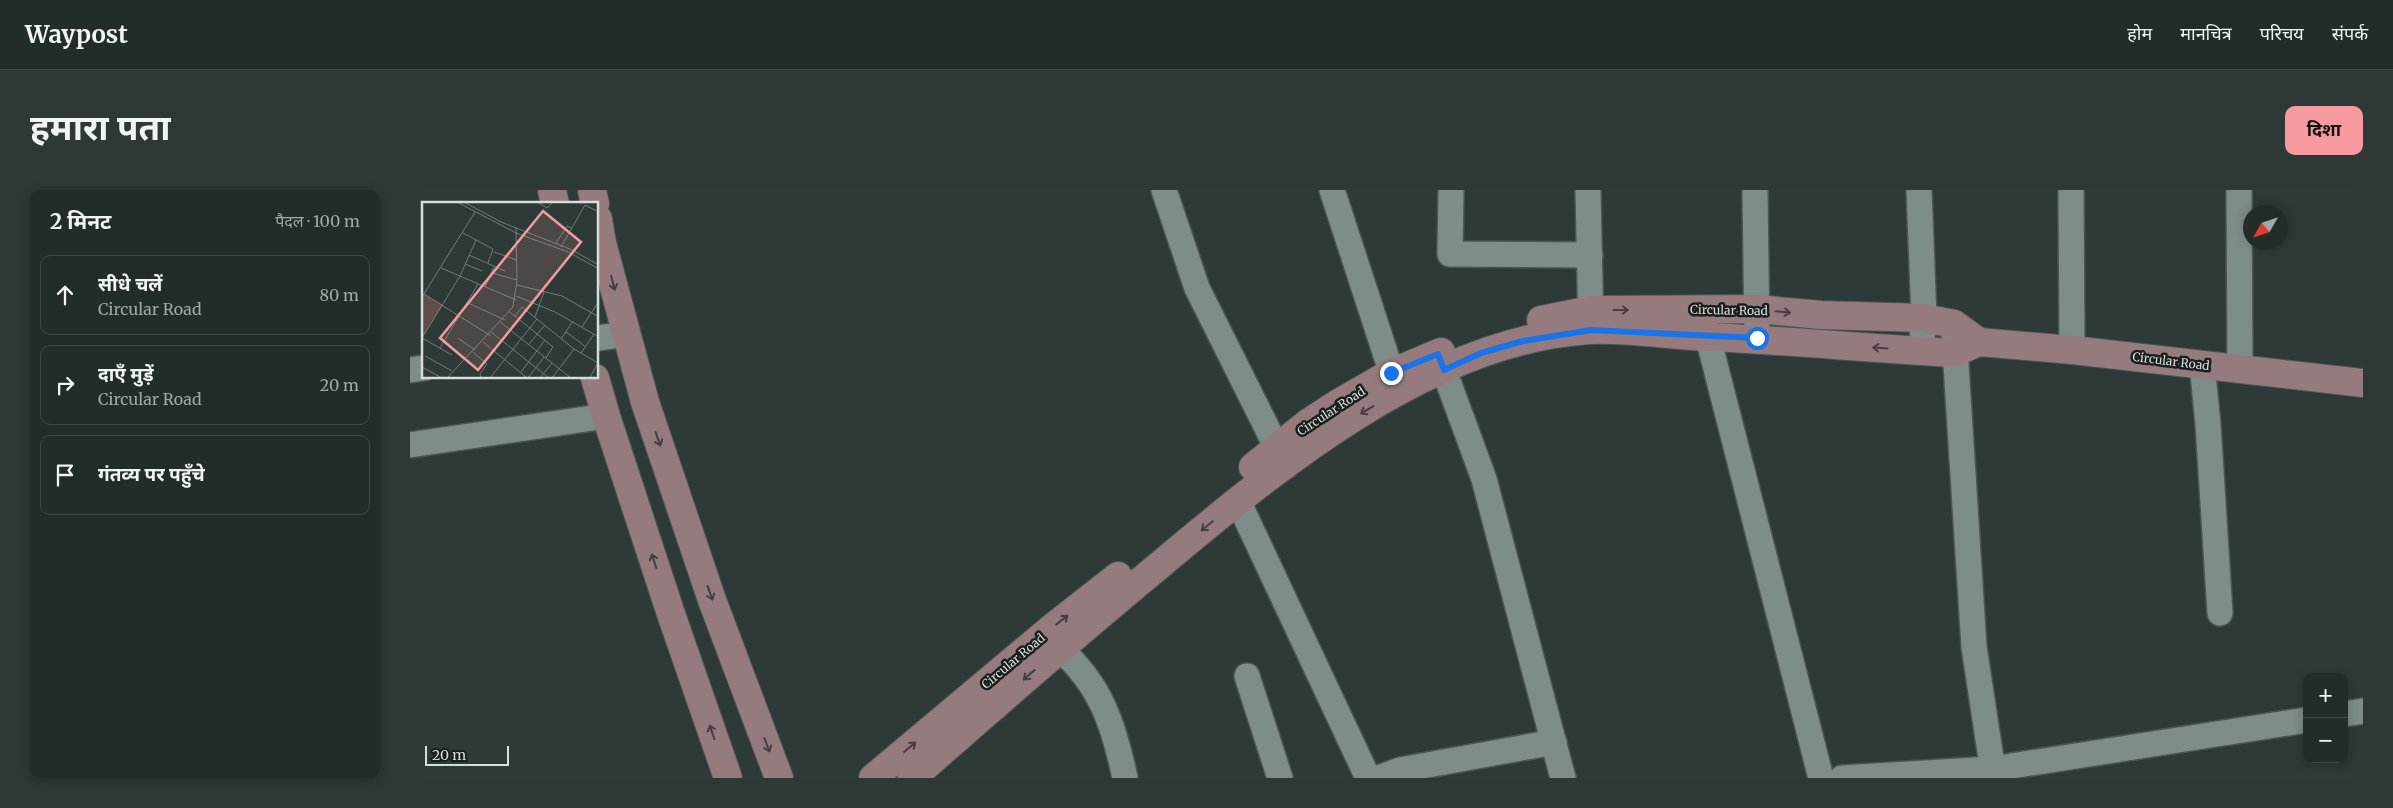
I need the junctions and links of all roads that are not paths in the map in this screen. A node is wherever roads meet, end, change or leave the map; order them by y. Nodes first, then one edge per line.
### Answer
1 (1164, 190) edge
2 (1332, 190) edge
3 (1450, 190) edge
4 (1588, 190) edge
5 (1755, 190) edge
6 (1919, 190) edge
7 (2071, 190) edge
8 (2239, 190) edge
9 (599, 225) edge
10 (1590, 255) junction
11 (1757, 309) junction
12 (1701, 310) junction
13 (1924, 318) junction
14 (1591, 320) junction
15 (1954, 324) junction
16 (627, 334) junction
17 (1706, 336) junction
18 (599, 338) edge
19 (1757, 338) junction
20 (1979, 342) junction
21 (2072, 350) junction
22 (1921, 351) junction
23 (1954, 353) junction
24 (1440, 362) junction
25 (2202, 364) junction
26 (2240, 370) junction
27 (595, 379) edge
28 (1395, 382) junction
29 (2363, 383) edge
30 (606, 416) junction
31 (410, 445) edge
32 (1281, 458) junction
33 (1238, 501) junction
34 (2220, 613) dead end
35 (1060, 649) junction
36 (1247, 676) dead end
37 (2363, 711) edge
38 (2348, 713) edge
39 (2303, 721) edge
40 (1554, 742) junction
41 (1993, 774) edge
42 (728, 778) edge
43 (779, 778) edge
44 (873, 778) edge
45 (912, 778) edge
46 (1125, 778) edge
47 (1280, 778) edge
48 (1368, 778) edge
49 (1379, 778) edge
50 (1563, 778) edge
51 (1821, 778) edge
52 (1842, 778) edge

1 - 32 street
2 - 28 street
3 - 10 street
4 - 10 street
5 - 11 street
6 - 13 street
7 - 21 street
8 - 26 street
9 -> 16 main road
10 - 14 street
11 - 12 main road, Circular Road
11 -> 13 main road, Circular Road
11 - 19 street
14 -> 12 main road, Circular Road
12 - 17 street
13 - 15 main road, Circular Road
13 - 22 street
14 - 17 main road, Circular Road
14 - 24 main road, Circular Road
15 - 20 main road, Circular Road
15 - 23 street
16 - 18 street
16 -> 43 main road
17 - 19 main road, Circular Road
17 - 51 street
22 -> 19 main road, Circular Road
20 - 21 main road, Circular Road
20 - 23 main road, Circular Road
21 - 25 main road, Circular Road
22 - 23 main road, Circular Road
23 - 41 street
24 - 28 main road, Circular Road
24 - 40 street
25 - 26 main road, Circular Road
25 - 34 street
26 - 29 main road, Circular Road
27 - 30 main road
28 - 32 main road, Circular Road
30 - 31 street
42 -> 30 main road
32 - 33 main road, Circular Road
44 -> 32 main road, Circular Road
33 -> 35 main road, Circular Road
33 - 48 street
35 -> 45 main road, Circular Road
35 - 46 street
36 - 47 street
37 - 38 street
39 - 41 street
40 - 49 street
40 - 50 street
41 - 52 street

